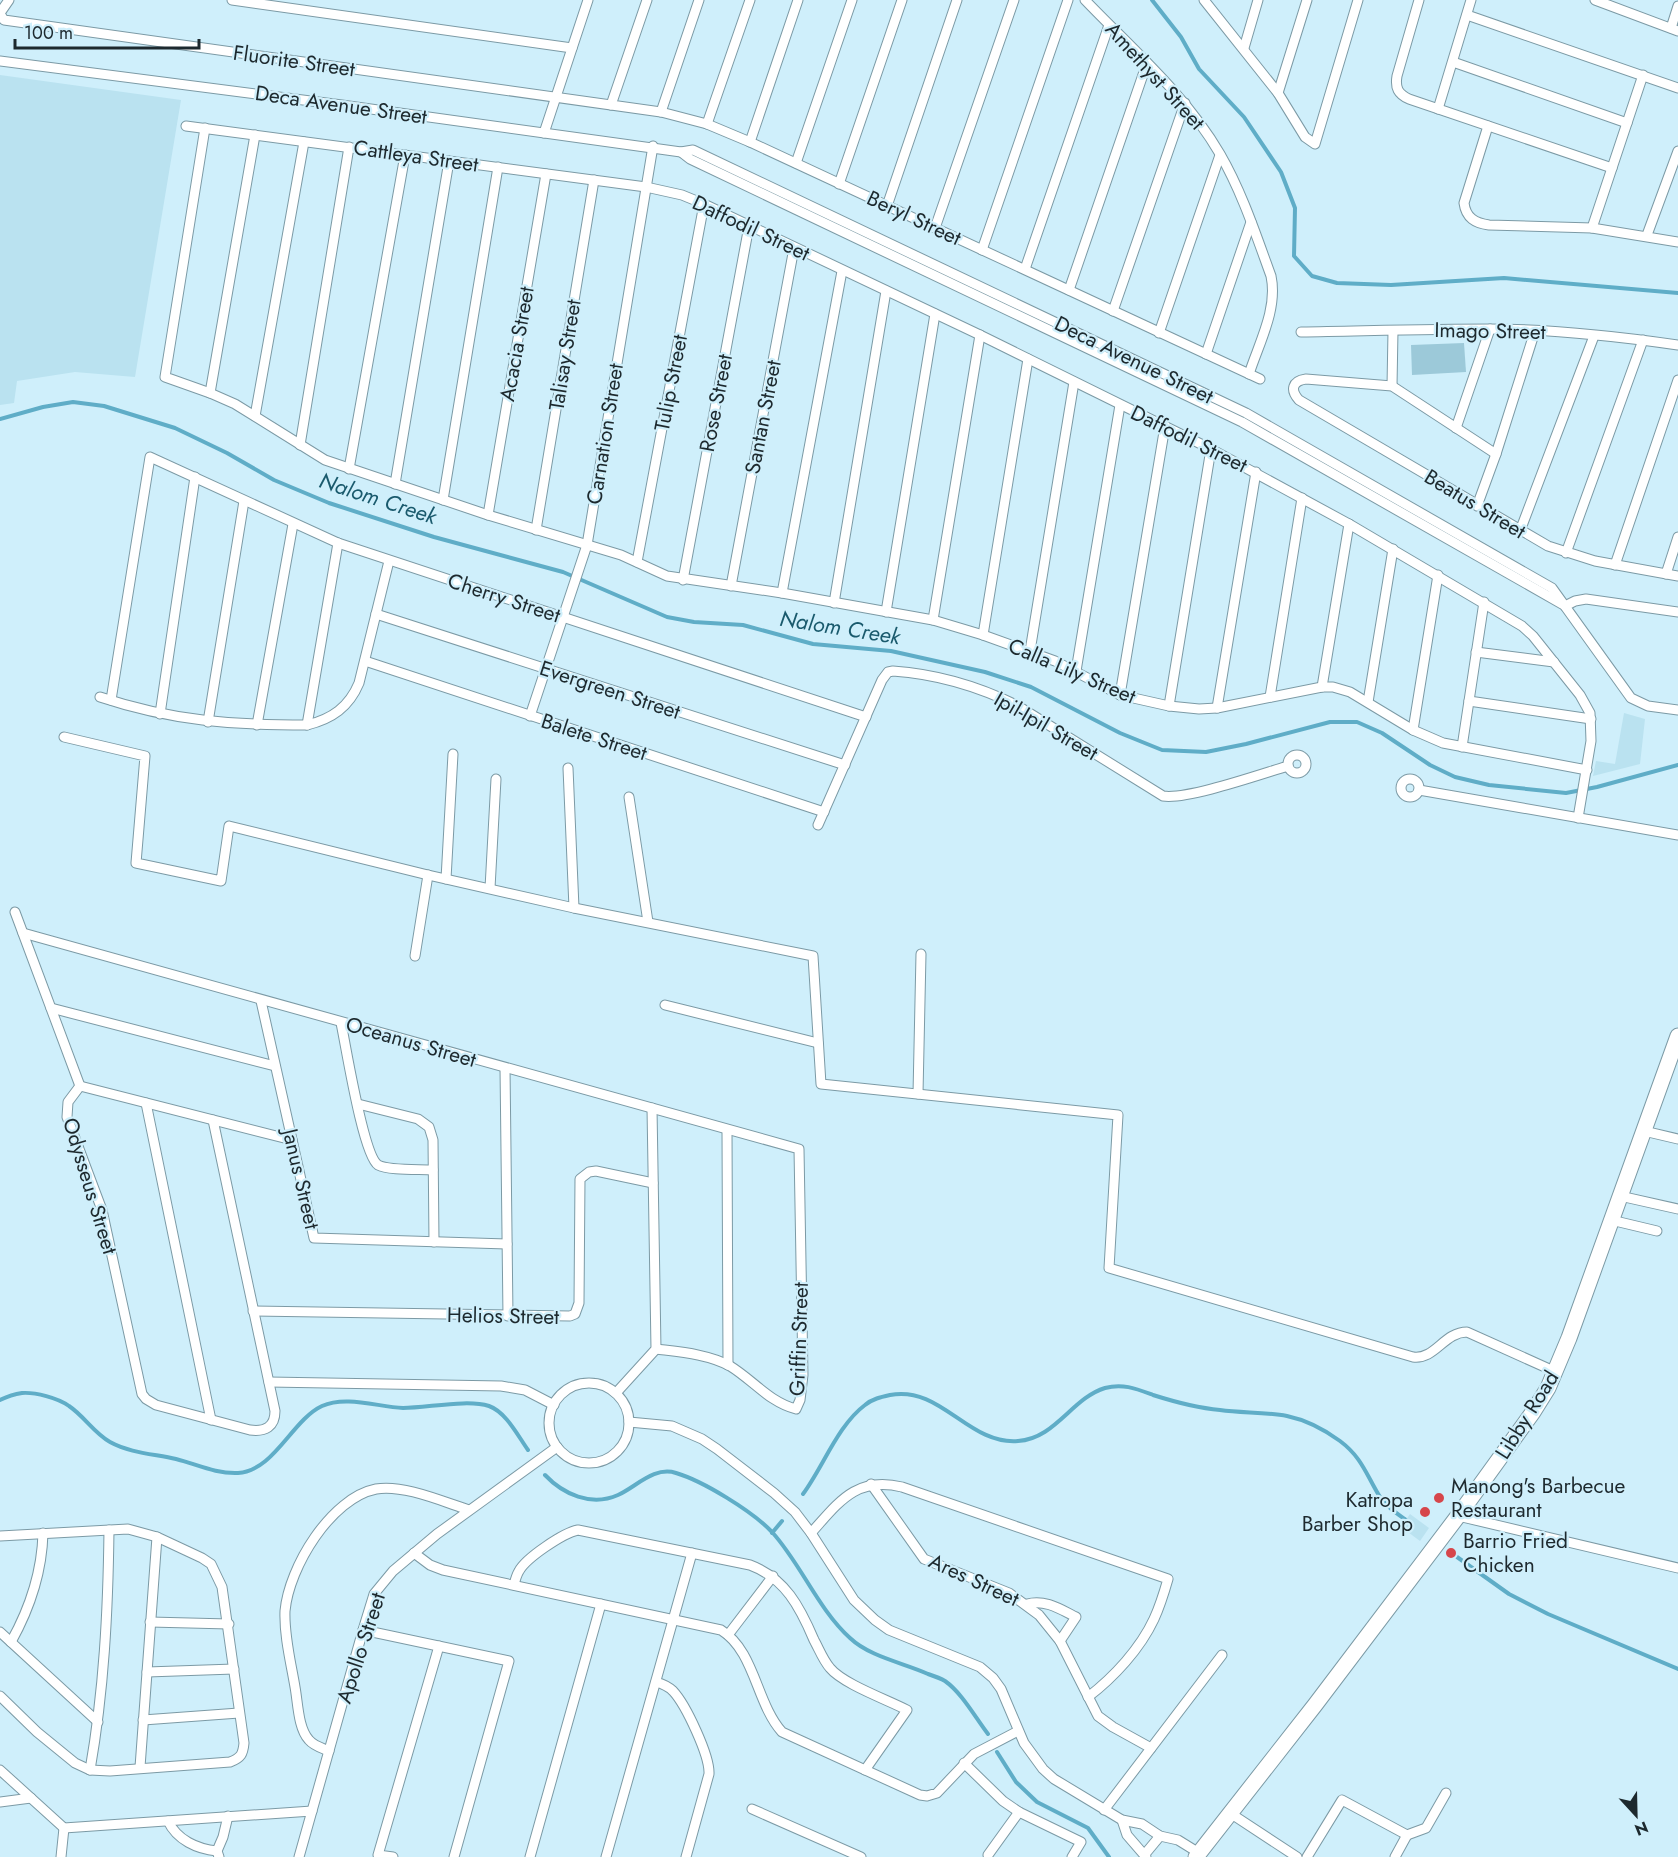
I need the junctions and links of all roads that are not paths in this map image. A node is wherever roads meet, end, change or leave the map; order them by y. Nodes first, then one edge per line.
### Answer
1 (9, 0) edge
2 (232, 0) edge
3 (588, 0) edge
4 (647, 0) edge
5 (699, 0) edge
6 (750, 0) edge
7 (798, 0) edge
8 (852, 0) edge
9 (902, 0) edge
10 (957, 0) edge
11 (1014, 0) edge
12 (1068, 0) edge
13 (1084, 0) edge
14 (1204, 0) edge
15 (1258, 0) edge
16 (1306, 0) edge
17 (1358, 0) edge
18 (1419, 0) edge
19 (1471, 0) edge
20 (1595, 0) edge
21 (1623, 5) edge
22 (1678, 6) edge
23 (0, 14) edge
24 (1467, 15) junction
25 (1109, 25) junction
26 (1675, 29) edge
27 (572, 48) junction
28 (1244, 48) junction
29 (0, 61) edge
30 (1453, 62) junction
31 (1148, 63) junction
32 (1643, 75) junction
33 (1678, 88) edge
34 (1278, 93) junction
35 (555, 97) junction
36 (1185, 103) junction
37 (611, 105) junction
38 (1438, 109) junction
39 (661, 112) junction
40 (1627, 123) junction
41 (707, 124) junction
42 (186, 126) dead end
43 (1488, 126) junction
44 (205, 128) junction
45 (544, 133) junction
46 (255, 135) junction
47 (304, 142) junction
48 (750, 142) junction
49 (653, 146) junction
50 (349, 147) junction
51 (1678, 151) edge
52 (405, 155) junction
53 (1220, 155) junction
54 (449, 161) junction
55 (796, 163) junction
56 (498, 167) junction
57 (1612, 168) junction
58 (546, 174) junction
59 (594, 180) junction
60 (839, 184) junction
61 (646, 187) junction
62 (704, 204) junction
63 (887, 206) junction
64 (1251, 222) junction
65 (749, 226) junction
66 (935, 228) junction
67 (1592, 228) junction
68 (1647, 235) junction
69 (1678, 242) edge
70 (794, 248) junction
71 (982, 250) junction
72 (1025, 270) junction
73 (842, 271) junction
74 (1069, 290) junction
75 (886, 291) junction
76 (1113, 311) junction
77 (935, 314) junction
78 (1490, 329) junction
79 (1394, 331) junction
80 (1535, 331) junction
81 (1301, 332) dead end
82 (1160, 333) junction
83 (980, 335) junction
84 (1594, 336) junction
85 (1643, 340) junction
86 (1678, 345) edge
87 (1206, 354) junction
88 (1028, 359) junction
89 (1249, 374) junction
90 (1260, 379) dead end
91 (1678, 380) edge
92 (1074, 382) junction
93 (1392, 386) junction
94 (210, 393) junction
95 (1120, 405) junction
96 (255, 416) junction
97 (1165, 426) junction
98 (1456, 428) junction
99 (300, 446) junction
100 (1211, 449) junction
101 (1496, 454) junction
102 (349, 469) junction
103 (1256, 472) junction
104 (195, 477) junction
105 (395, 484) junction
106 (1302, 498) junction
107 (443, 500) junction
108 (244, 501) junction
109 (1477, 506) junction
110 (488, 515) junction
111 (293, 524) junction
112 (1349, 524) junction
113 (536, 530) junction
114 (1520, 531) junction
115 (1678, 537) edge
116 (338, 543) junction
117 (587, 545) junction
118 (1393, 549) junction
119 (1566, 553) junction
120 (389, 561) junction
121 (637, 562) junction
122 (1615, 565) junction
123 (1666, 574) junction
124 (1438, 575) junction
125 (1678, 576) edge
126 (683, 580) junction
127 (732, 586) junction
128 (782, 593) junction
129 (1484, 602) junction
130 (834, 603) junction
131 (1565, 606) junction
132 (886, 612) junction
133 (1678, 612) edge
134 (376, 614) junction
135 (564, 618) junction
136 (933, 620) junction
137 (983, 635) junction
138 (1030, 651) junction
139 (1476, 652) junction
140 (365, 661) junction
141 (1554, 662) junction
142 (546, 669) junction
143 (1076, 671) junction
144 (1322, 687) junction
145 (1120, 695) junction
146 (100, 697) dead end
147 (1270, 697) junction
148 (111, 700) junction
149 (1468, 701) junction
150 (1368, 702) junction
151 (1169, 706) junction
152 (1217, 708) junction
153 (1678, 710) edge
154 (160, 714) junction
155 (530, 716) junction
156 (866, 717) junction
157 (1591, 719) junction
158 (208, 722) junction
159 (257, 725) junction
160 (307, 725) junction
161 (1413, 730) junction
162 (64, 737) dead end
163 (1461, 747) junction
164 (453, 754) dead end
165 (845, 765) junction
166 (1288, 766) dead end
167 (568, 768) dead end
168 (1587, 770) junction
169 (496, 779) dead end
170 (1419, 790) dead end
171 (629, 797) dead end
172 (824, 812) junction
173 (1578, 818) junction
174 (818, 825) dead end
175 (1678, 835) edge
176 (428, 875) junction
177 (446, 879) junction
178 (490, 888) junction
179 (574, 908) junction
180 (15, 912) dead end
181 (648, 922) junction
182 (23, 933) junction
183 (921, 954) dead end
184 (415, 956) dead end
185 (261, 1001) junction
186 (665, 1005) dead end
187 (51, 1008) junction
188 (341, 1023) junction
189 (1678, 1036) edge
190 (818, 1043) junction
191 (275, 1066) junction
192 (505, 1068) junction
193 (80, 1086) junction
194 (918, 1094) junction
195 (146, 1103) junction
196 (358, 1104) junction
197 (652, 1108) junction
198 (213, 1119) junction
199 (727, 1130) junction
200 (1644, 1131) junction
201 (1678, 1139) edge
202 (292, 1140) junction
203 (799, 1149) joint
204 (433, 1170) junction
205 (653, 1183) junction
206 (1620, 1196) junction
207 (1678, 1209) edge
208 (1611, 1220) junction
209 (1657, 1232) dead end
210 (434, 1242) junction
211 (507, 1244) junction
212 (253, 1311) junction
213 (508, 1316) junction
214 (656, 1349) junction
215 (728, 1365) junction
216 (1556, 1372) junction
217 (269, 1382) junction
218 (616, 1393) junction
219 (554, 1405) junction
220 (212, 1420) junction
221 (629, 1422) junction
222 (557, 1447) junction
223 (871, 1484) junction
224 (469, 1510) junction
225 (1458, 1516) junction
226 (109, 1530) junction
227 (44, 1533) junction
228 (810, 1533) junction
229 (0, 1536) edge
230 (157, 1537) junction
231 (414, 1553) junction
232 (692, 1553) junction
233 (1678, 1568) edge
234 (773, 1576) junction
235 (514, 1586) junction
236 (602, 1604) junction
237 (1027, 1604) junction
238 (674, 1619) junction
239 (150, 1622) junction
240 (229, 1624) junction
241 (363, 1630) junction
242 (0, 1632) edge
243 (729, 1635) junction
244 (1060, 1641) junction
245 (11, 1642) junction
246 (439, 1646) junction
247 (1222, 1655) dead end
248 (234, 1669) junction
249 (147, 1672) junction
250 (656, 1682) junction
251 (0, 1696) edge
252 (1088, 1697) junction
253 (239, 1713) junction
254 (143, 1720) junction
255 (98, 1722) junction
256 (1018, 1731) junction
257 (1151, 1748) junction
258 (329, 1751) junction
259 (964, 1763) junction
260 (140, 1767) junction
261 (0, 1770) edge
262 (90, 1770) junction
263 (865, 1770) junction
264 (1446, 1793) dead end
265 (32, 1798) junction
266 (0, 1802) edge
267 (752, 1809) dead end
268 (1104, 1810) junction
269 (312, 1811) junction
270 (1019, 1812) junction
271 (1230, 1813) junction
272 (228, 1816) junction
273 (1122, 1820) junction
274 (168, 1821) junction
275 (64, 1828) junction
276 (1407, 1835) junction
277 (1160, 1836) junction
278 (218, 1854) edge
279 (988, 1855) dead end
280 (1146, 1855) edge
281 (1198, 1855) edge
282 (61, 1857) edge
283 (299, 1857) edge
284 (393, 1857) edge
285 (454, 1857) edge
286 (530, 1857) edge
287 (606, 1857) edge
288 (686, 1857) edge
289 (861, 1857) edge
290 (1072, 1857) edge
291 (1297, 1857) edge
292 (1307, 1857) edge
293 (1395, 1857) edge

1 - 23 street
2 - 27 street
3 - 27 street
4 - 37 street
5 - 39 street
6 - 41 street
7 - 48 street
8 - 55 street
9 - 60 street
10 - 63 street
11 - 66 street
12 - 71 street
13 - 25 street, Amethyst Street
14 - 28 street
15 - 28 street
16 - 34 street
17 - 34 street
18 - 38 street
19 - 24 street
20 - 21 street
21 - 26 street
22 - 26 street
23 - 35 street, Fluorite Street
24 - 30 street
24 - 32 street
25 - 31 street, Amethyst Street
25 - 72 street
27 - 35 street
28 - 34 street
29 - 45 street, Deca Avenue Street
30 - 38 street
30 - 40 street
31 - 36 street, Amethyst Street
31 - 74 street
32 - 33 street
32 - 40 street
35 - 37 street, Beryl Street
35 - 45 street
36 - 53 street, Amethyst Street
36 - 76 street
37 - 39 street, Beryl Street
38 - 43 street
39 - 41 street, Beryl Street
40 - 57 street
41 - 48 street, Beryl Street
42 - 44 street, Cattleya Street
43 - 57 street
43 - 67 street
44 - 46 street, Cattleya Street
44 - 94 street, Calla Lily Street
45 - 49 street, Deca Avenue Street
46 - 47 street, Cattleya Street
46 - 94 street
47 - 50 street, Cattleya Street
47 - 96 street
48 - 55 street, Beryl Street
49 - 61 street, Carnation Street
49 - 131 street, Deca Avenue Street
50 - 52 street, Cattleya Street
50 - 99 street
51 - 68 street
52 - 54 street, Cattleya Street
52 - 102 street
53 - 64 street, Amethyst Street
53 - 82 street
54 - 56 street, Cattleya Street
54 - 105 street
55 - 60 street, Beryl Street
56 - 58 street, Cattleya Street
56 - 107 street
57 - 67 street
58 - 59 street, Cattleya Street
58 - 110 street, Acacia Street
59 - 61 street, Cattleya Street
59 - 113 street, Talisay Street
60 - 63 street, Beryl Street
61 - 62 street, Daffodil Street
61 - 117 street, Carnation Street
62 - 65 street, Daffodil Street
62 - 121 street, Tulip Street
63 - 66 street, Beryl Street
64 - 87 street
64 - 89 street, Amethyst Street
65 - 70 street, Daffodil Street
65 - 126 street, Rose Street
66 - 71 street, Beryl Street
67 - 68 street
68 - 69 street
70 - 73 street, Daffodil Street
70 - 127 street, Santan Street
71 - 72 street, Beryl Street
72 - 74 street, Beryl Street
73 - 75 street, Daffodil Street
73 - 128 street
74 - 76 street, Beryl Street
75 - 77 street, Daffodil Street
75 - 130 street
76 - 82 street, Beryl Street
77 - 83 street, Daffodil Street
77 - 132 street
78 - 79 street, Imago Street
78 - 80 street, Imago Street
78 - 98 street
79 - 81 street, Imago Street
79 - 93 street
80 - 84 street, Imago Street
80 - 101 street
82 - 87 street, Beryl Street
83 - 88 street, Daffodil Street
83 - 136 street
84 - 85 street, Imago Street
84 - 114 street
85 - 86 street, Imago Street
85 - 119 street
87 - 89 street, Beryl Street
88 - 92 street, Daffodil Street
88 - 137 street
89 - 90 street, Beryl Street
91 - 122 street
92 - 95 street, Daffodil Street
92 - 138 street
93 - 98 street
93 - 109 street, Beatus Street
94 - 96 street, Calla Lily Street
95 - 97 street, Daffodil Street
95 - 143 street
96 - 99 street, Calla Lily Street
97 - 100 street, Daffodil Street
97 - 145 street
98 - 101 street
99 - 102 street, Calla Lily Street
100 - 103 street, Daffodil Street
100 - 151 street
101 - 109 street
102 - 105 street, Calla Lily Street
103 - 106 street, Daffodil Street
103 - 152 street
104 - 108 street, Cherry Street
104 - 148 street, Cherry Street
104 - 154 street
105 - 107 street, Calla Lily Street
106 - 112 street, Daffodil Street
106 - 147 street
107 - 110 street, Calla Lily Street
108 - 111 street, Cherry Street
108 - 158 street
109 - 114 street, Beatus Street
110 - 113 street, Calla Lily Street
111 - 116 street, Cherry Street
111 - 159 street
112 - 118 street, Daffodil Street
112 - 144 street
113 - 117 street, Calla Lily Street
114 - 119 street, Beatus Street
115 - 123 street
116 - 120 street, Cherry Street
116 - 160 street
117 - 121 street, Calla Lily Street
117 - 135 street, Carnation Street
118 - 124 street, Daffodil Street
118 - 150 street
119 - 122 street, Beatus Street
120 - 134 street
120 - 135 street, Cherry Street
121 - 126 street, Calla Lily Street
122 - 123 street, Beatus Street
123 - 125 street, Beatus Street
124 - 129 street, Daffodil Street
124 - 161 street
126 - 127 street, Calla Lily Street
127 - 128 street, Calla Lily Street
128 - 130 street, Calla Lily Street
129 - 139 street
129 - 141 street, Daffodil Street
130 - 132 street, Calla Lily Street
131 - 133 street
131 - 153 street, Deca Avenue Street
132 - 136 street, Calla Lily Street
134 - 140 street
134 - 142 street, Evergreen Street
135 - 142 street, Carnation Street
135 - 156 street, Cherry Street
136 - 137 street, Calla Lily Street
137 - 138 street, Calla Lily Street
138 - 143 street, Calla Lily Street
139 - 141 street
139 - 149 street
140 - 155 street, Balete Street
140 - 160 street
141 - 157 street, Daffodil Street
142 - 155 street, Carnation Street
142 - 165 street, Evergreen Street
143 - 145 street, Calla Lily Street
144 - 147 street, Calla Lily Street
144 - 150 street, Calla Lily Street
145 - 151 street, Calla Lily Street
146 - 148 street
147 - 152 street, Calla Lily Street
148 - 154 street
149 - 157 street
149 - 163 street
150 - 161 street, Calla Lily Street
151 - 152 street, Calla Lily Street
154 - 158 street
155 - 172 street, Balete Street
156 - 165 street, Ipil-Ipil Street
156 - 166 street, Ipil-Ipil Street
157 - 168 street, Daffodil Street
158 - 159 street
159 - 160 street
161 - 163 street, Calla Lily Street
162 - 176 street
163 - 168 street, Calla Lily Street
164 - 177 street
165 - 172 street, Ipil-Ipil Street
167 - 179 street
168 - 173 street, Daffodil Street
169 - 178 street
170 - 173 street
171 - 181 street
172 - 174 street, Ipil-Ipil Street
173 - 175 street
176 - 177 street
176 - 184 street
177 - 178 street
178 - 179 street
179 - 181 street
180 - 182 street, Odysseus Street
181 - 190 street
182 - 185 street, Oceanus Street
182 - 187 street, Odysseus Street
183 - 194 street
185 - 188 street, Oceanus Street
185 - 191 street, Janus Street
186 - 190 street
187 - 191 street
187 - 193 street, Odysseus Street
188 - 192 street, Oceanus Street
188 - 196 street
189 - 200 main road, Libby Road
190 - 194 street
191 - 202 street, Janus Street
192 - 197 street, Oceanus Street
192 - 211 street
193 - 195 street
193 - 220 street, Odysseus Street
194 - 216 street
195 - 198 street
195 - 220 street
196 - 204 street
196 - 204 street
197 - 199 street, Oceanus Street
197 - 205 street
198 - 202 street
198 - 212 street
199 - 203 street, Oceanus Street
199 - 215 street
200 - 201 street
200 - 206 main road, Libby Road
202 - 210 street, Janus Street
203 - 215 street, Griffin Street
204 - 210 street
205 - 213 street, Helios Street
205 - 214 street
206 - 207 street
206 - 208 main road, Libby Road
208 - 209 street
208 - 216 main road, Libby Road
210 - 211 street, Janus Street
211 - 213 street
212 - 213 street, Helios Street
212 - 217 street
214 - 215 street, Griffin Street
214 - 218 street
216 - 225 main road, Libby Road
217 - 219 street
217 - 220 street
218 - 219 street
218 - 221 street
219 - 222 street
221 - 222 street
221 - 228 street
222 - 224 street, Apollo Street
223 - 228 street
223 - 237 street, Ares Street
223 - 252 street
224 - 231 street, Apollo Street
224 - 258 street
225 - 233 street
225 - 271 main road, Libby Road
226 - 227 street
226 - 230 street
226 - 255 street
227 - 229 street
227 - 245 street
228 - 256 street
230 - 239 street
230 - 240 street
231 - 235 street
231 - 241 street, Apollo Street
232 - 234 street
232 - 235 street
232 - 238 street
234 - 243 street
234 - 263 street
235 - 236 street
236 - 238 street
236 - 286 street
237 - 244 street, Ares Street
237 - 244 street
238 - 243 street
238 - 250 street
239 - 240 street
239 - 249 street
240 - 248 street
241 - 246 street
241 - 258 street, Apollo Street
242 - 245 street
243 - 263 street
244 - 252 street, Ares Street
245 - 255 street
246 - 284 street
246 - 285 street
247 - 257 street
248 - 249 street
248 - 253 street
249 - 254 street
250 - 287 street
250 - 288 street
251 - 262 street
252 - 257 street, Ares Street
253 - 254 street
253 - 260 street
254 - 260 street
255 - 262 street
256 - 259 street
256 - 268 street
257 - 268 street
258 - 269 street, Apollo Street
259 - 263 street
259 - 270 street
260 - 262 street
261 - 265 street
264 - 276 street
265 - 266 street
265 - 275 street
267 - 289 street
268 - 273 street
269 - 272 street
269 - 283 street, Apollo Street
270 - 279 street
270 - 290 street
271 - 281 main road, Libby Road
271 - 291 street
272 - 274 street
272 - 278 street
273 - 277 street
273 - 280 street
274 - 275 street
274 - 278 street
275 - 282 street
276 - 292 street
276 - 293 street
277 - 280 street
277 - 281 street

